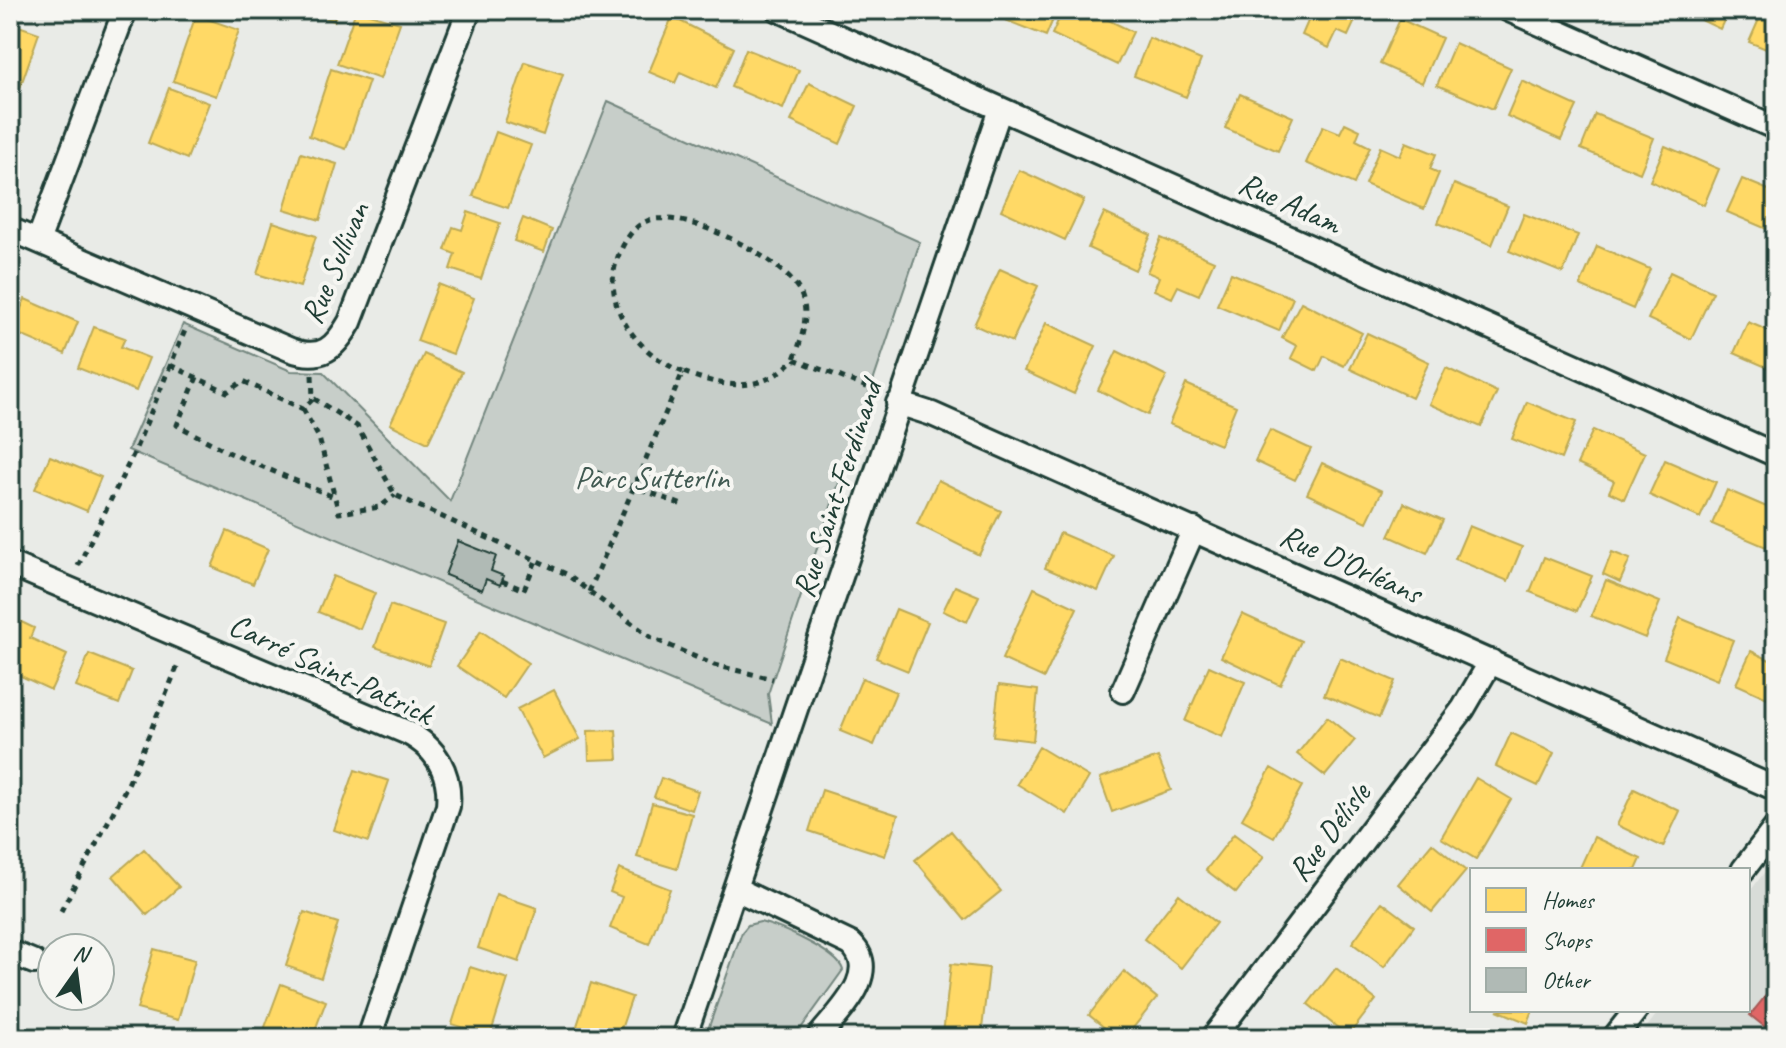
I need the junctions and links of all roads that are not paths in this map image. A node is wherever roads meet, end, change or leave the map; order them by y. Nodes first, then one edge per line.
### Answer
1 (125, 10) edge
2 (469, 10) edge
3 (779, 10) edge
4 (1509, 10) edge
5 (1000, 109) junction
6 (1776, 128) edge
7 (10, 229) edge
8 (38, 241) junction
9 (898, 403) junction
10 (1776, 455) edge
11 (1194, 529) junction
12 (10, 564) edge
13 (1491, 661) junction
14 (1123, 691) dead end
15 (1776, 789) edge
16 (1776, 827) edge
17 (1745, 868) edge
18 (736, 889) junction
19 (10, 952) edge
20 (34, 962) dead end
21 (1634, 1012) edge
22 (369, 1038) edge
23 (684, 1038) edge
24 (818, 1038) edge
25 (1213, 1038) edge
26 (1614, 1038) edge

1 - 8 street
2 - 8 street, Rue Sullivan
3 - 5 street, Rue Adam
4 - 6 street
5 - 9 street, Rue Saint-Ferdinand
5 - 10 street, Rue Adam
7 - 8 street, Rue Sullivan
9 - 11 street, Rue D'Orléans
9 - 18 street, Rue Saint-Ferdinand
11 - 13 street, Rue D'Orléans
11 - 14 street
12 - 22 street, Carré Saint-Patrick
13 - 15 street, Rue D'Orléans
13 - 25 street, Rue Délisle
16 - 17 street
18 - 23 street, Rue Saint-Ferdinand
18 - 24 street
19 - 20 street
21 - 26 street

